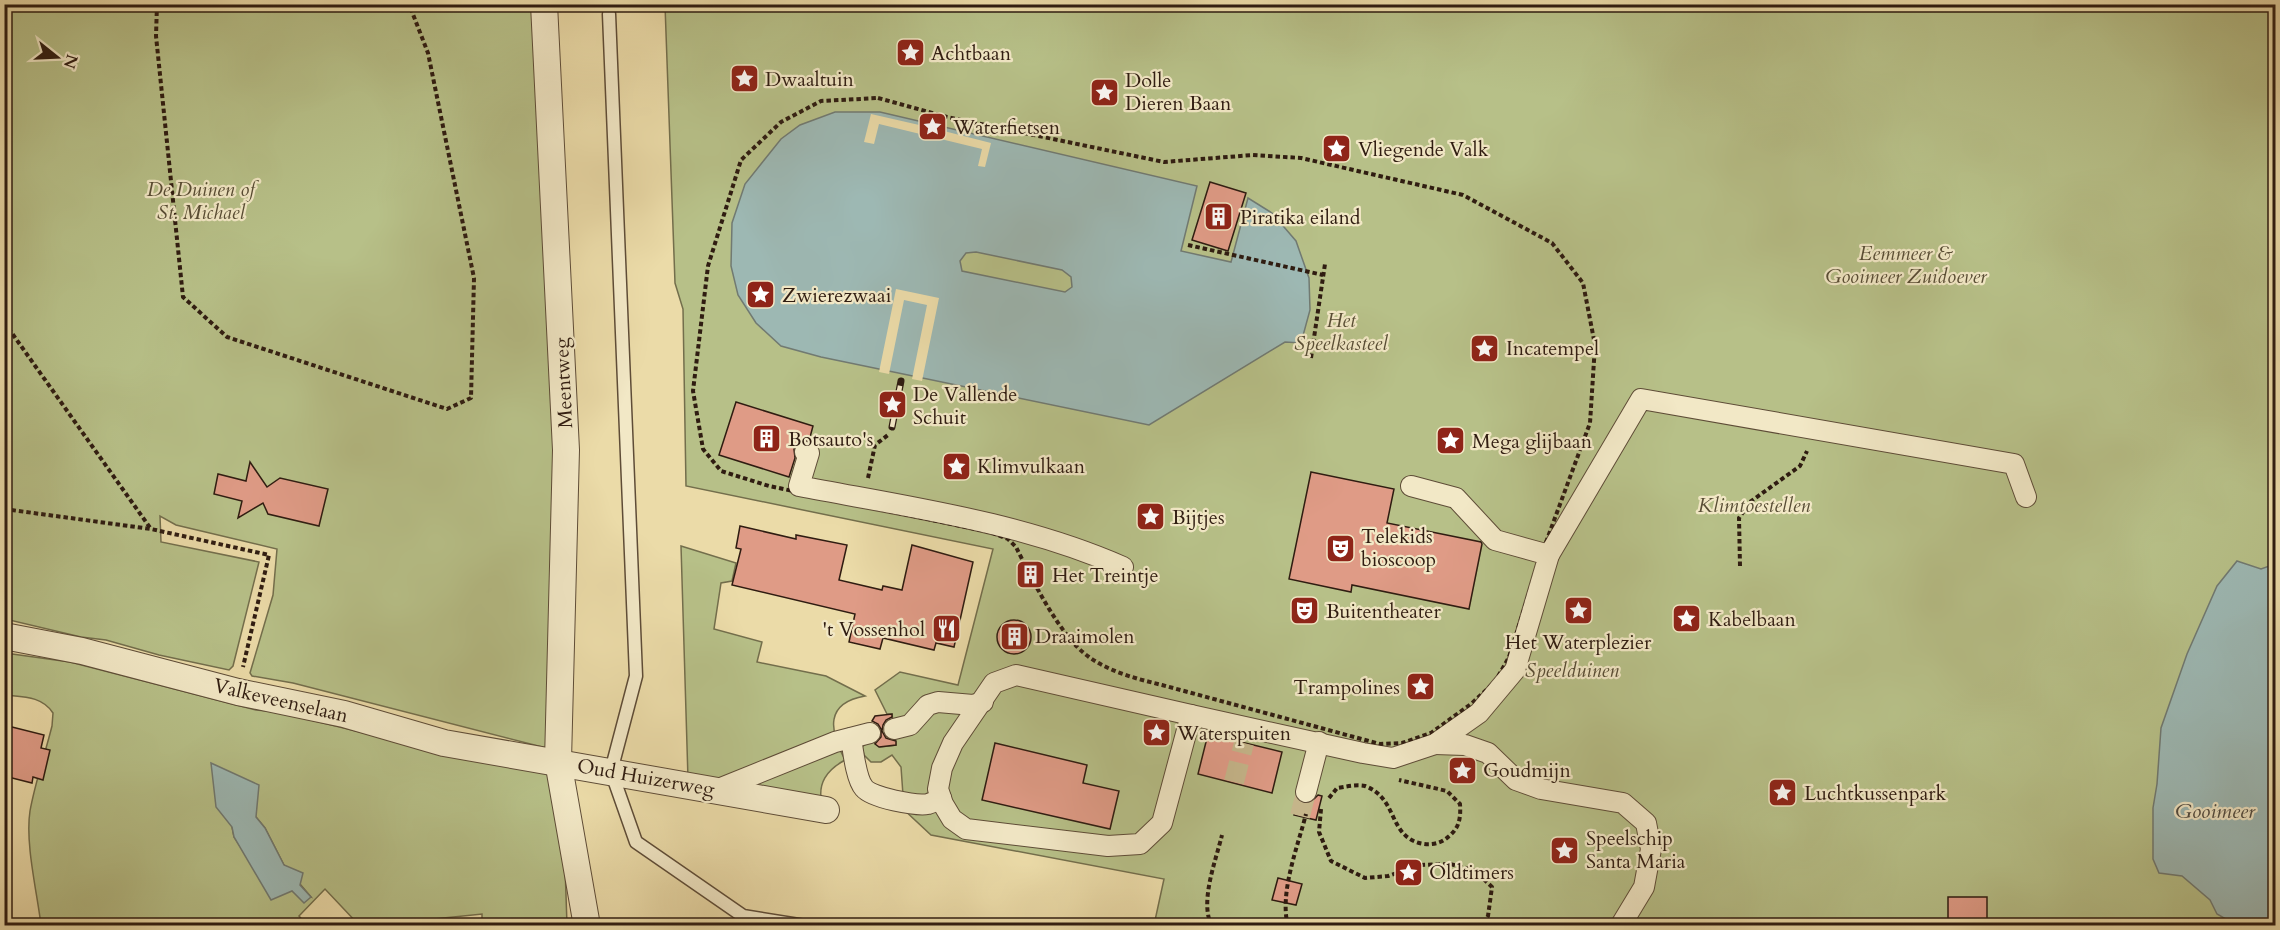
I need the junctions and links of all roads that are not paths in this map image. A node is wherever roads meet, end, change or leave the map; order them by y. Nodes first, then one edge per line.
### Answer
1 (544, 4) edge
2 (609, 14) dead end
3 (805, 452) dead end
4 (1411, 486) dead end
5 (2026, 497) dead end
6 (1545, 554) junction
7 (1124, 567) dead end
8 (4, 636) edge
9 (983, 702) junction
10 (1191, 715) junction
11 (894, 729) dead end
12 (1319, 742) junction
13 (1435, 744) junction
14 (558, 761) junction
15 (611, 771) junction
16 (716, 790) junction
17 (941, 798) junction
18 (1307, 801) tunnel mouth
19 (826, 810) dead end
20 (1621, 925) edge
21 (587, 926) edge
22 (805, 926) edge

1 - 14 street, Meentweg
2 - 15 lane
3 - 7 street
4 - 6 street
5 - 6 street
6 - 13 street
8 - 14 street, Valkeveenselaan
9 - 10 street
9 - 11 street
9 - 17 street
10 - 12 street
10 - 17 street
12 - 13 street
12 - 18 street
13 - 20 street
14 - 15 street, Oud Huizerweg
14 - 21 street, Oud Huizerweg
15 - 16 street, Oud Huizerweg
15 - 22 lane
16 - 17 street
16 - 19 street, Oud Huizerweg

